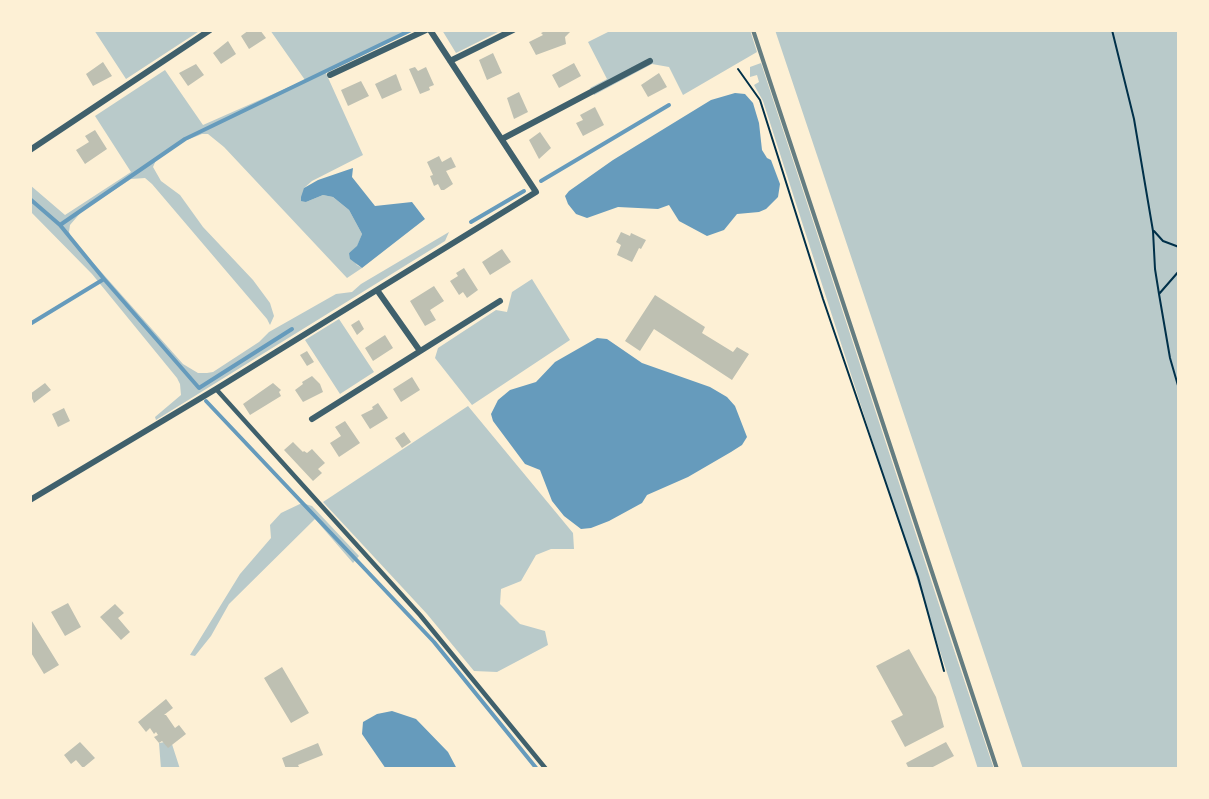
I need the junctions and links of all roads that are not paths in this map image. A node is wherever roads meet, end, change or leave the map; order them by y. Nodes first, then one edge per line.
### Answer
1 (210, 30) edge
2 (428, 30) edge
3 (513, 30) edge
4 (450, 61) junction
5 (650, 61) dead end
6 (330, 75) dead end
7 (502, 139) junction
8 (30, 150) edge
9 (377, 290) junction
10 (500, 301) dead end
11 (420, 351) junction
12 (216, 389) junction
13 (312, 419) dead end
14 (30, 500) edge
15 (546, 769) edge

1 - 8 street
2 - 4 street
2 - 6 street
3 - 4 street
4 - 7 street
5 - 7 street
7 - 9 street
9 - 11 street
9 - 12 street
10 - 11 street
11 - 13 street
12 - 14 street
12 - 15 street

